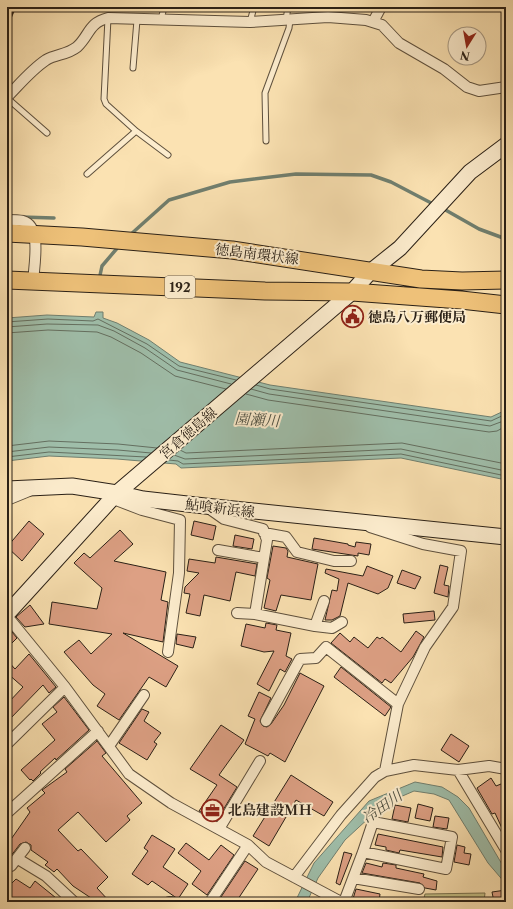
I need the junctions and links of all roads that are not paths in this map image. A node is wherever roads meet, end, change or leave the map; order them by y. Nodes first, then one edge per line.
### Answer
1 (164, 7) edge
2 (254, 7) edge
3 (288, 7) edge
4 (381, 7) edge
5 (108, 18) junction
6 (137, 20) junction
7 (161, 20) junction
8 (288, 20) junction
9 (250, 22) junction
10 (373, 22) junction
11 (133, 68) dead end
12 (506, 87) edge
13 (7, 98) edge
14 (136, 132) junction
15 (47, 133) dead end
16 (266, 141) dead end
17 (504, 149) edge
18 (168, 155) dead end
19 (87, 174) dead end
20 (7, 220) edge
21 (7, 233) edge
22 (35, 235) junction
23 (370, 272) junction
24 (7, 280) edge
25 (506, 280) edge
26 (33, 282) junction
27 (352, 292) junction
28 (506, 305) edge
29 (40, 487) junction
30 (7, 489) edge
31 (119, 492) junction
32 (7, 500) edge
33 (205, 506) junction
34 (356, 522) junction
35 (264, 533) junction
36 (506, 537) edge
37 (218, 550) dead end
38 (264, 558) junction
39 (351, 561) dead end
40 (324, 601) dead end
41 (237, 613) dead end
42 (255, 614) junction
43 (7, 615) edge
44 (342, 622) dead end
45 (315, 626) junction
46 (168, 652) dead end
47 (65, 687) junction
48 (144, 695) dead end
49 (398, 704) junction
50 (266, 722) dead end
51 (98, 731) junction
52 (7, 744) edge
53 (109, 746) junction
54 (260, 761) dead end
55 (506, 769) edge
56 (458, 770) junction
57 (385, 771) junction
58 (7, 813) edge
59 (219, 829) junction
60 (248, 845) junction
61 (26, 848) dead end
62 (506, 850) edge
63 (364, 852) junction
64 (296, 878) junction
65 (353, 878) junction
66 (419, 889) dead end
67 (74, 902) edge
68 (210, 902) edge
69 (342, 902) edge

1 - 7 lane
2 - 9 lane
3 - 8 lane
4 - 10 street
5 - 6 street
5 - 13 street
5 - 14 lane
6 - 7 street
6 - 11 lane
7 - 9 street
8 - 9 street
8 - 10 street
8 - 16 lane
10 - 12 street
13 - 15 lane
14 - 18 lane
14 - 19 lane
17 - 23 main road, 宮倉徳島線
20 - 22 street
21 - 22 highway, 徳島南環状線
22 - 23 highway, 徳島南環状線
22 - 26 street
23 - 25 highway, 徳島南環状線
23 - 27 main road, 宮倉徳島線
24 - 26 highway, 192
26 - 27 highway, 192
27 - 28 highway, 192
27 - 31 main road, 宮倉徳島線
29 - 30 main road, 鮎喰新浜線
29 - 31 main road, 鮎喰新浜線
29 - 32 street
31 - 33 main road, 鮎喰新浜線
31 - 43 main road, 宮倉徳島線
31 - 46 street
33 - 34 main road, 鮎喰新浜線
33 - 35 street
34 - 36 main road, 鮎喰新浜線
34 - 49 street
35 - 38 street
35 - 39 street
37 - 38 street
38 - 42 street
40 - 45 street
41 - 42 street
42 - 45 street
43 - 47 street
44 - 45 street
47 - 51 street
47 - 52 street
48 - 53 street
49 - 50 street
49 - 57 street
51 - 53 street
51 - 58 street
53 - 59 street
54 - 59 street
55 - 56 street
56 - 57 street
56 - 62 street
57 - 64 street
59 - 60 street
60 - 64 street
60 - 68 street
61 - 67 street
63 - 63 street
63 - 65 street
64 - 69 street
65 - 66 street
65 - 69 street

